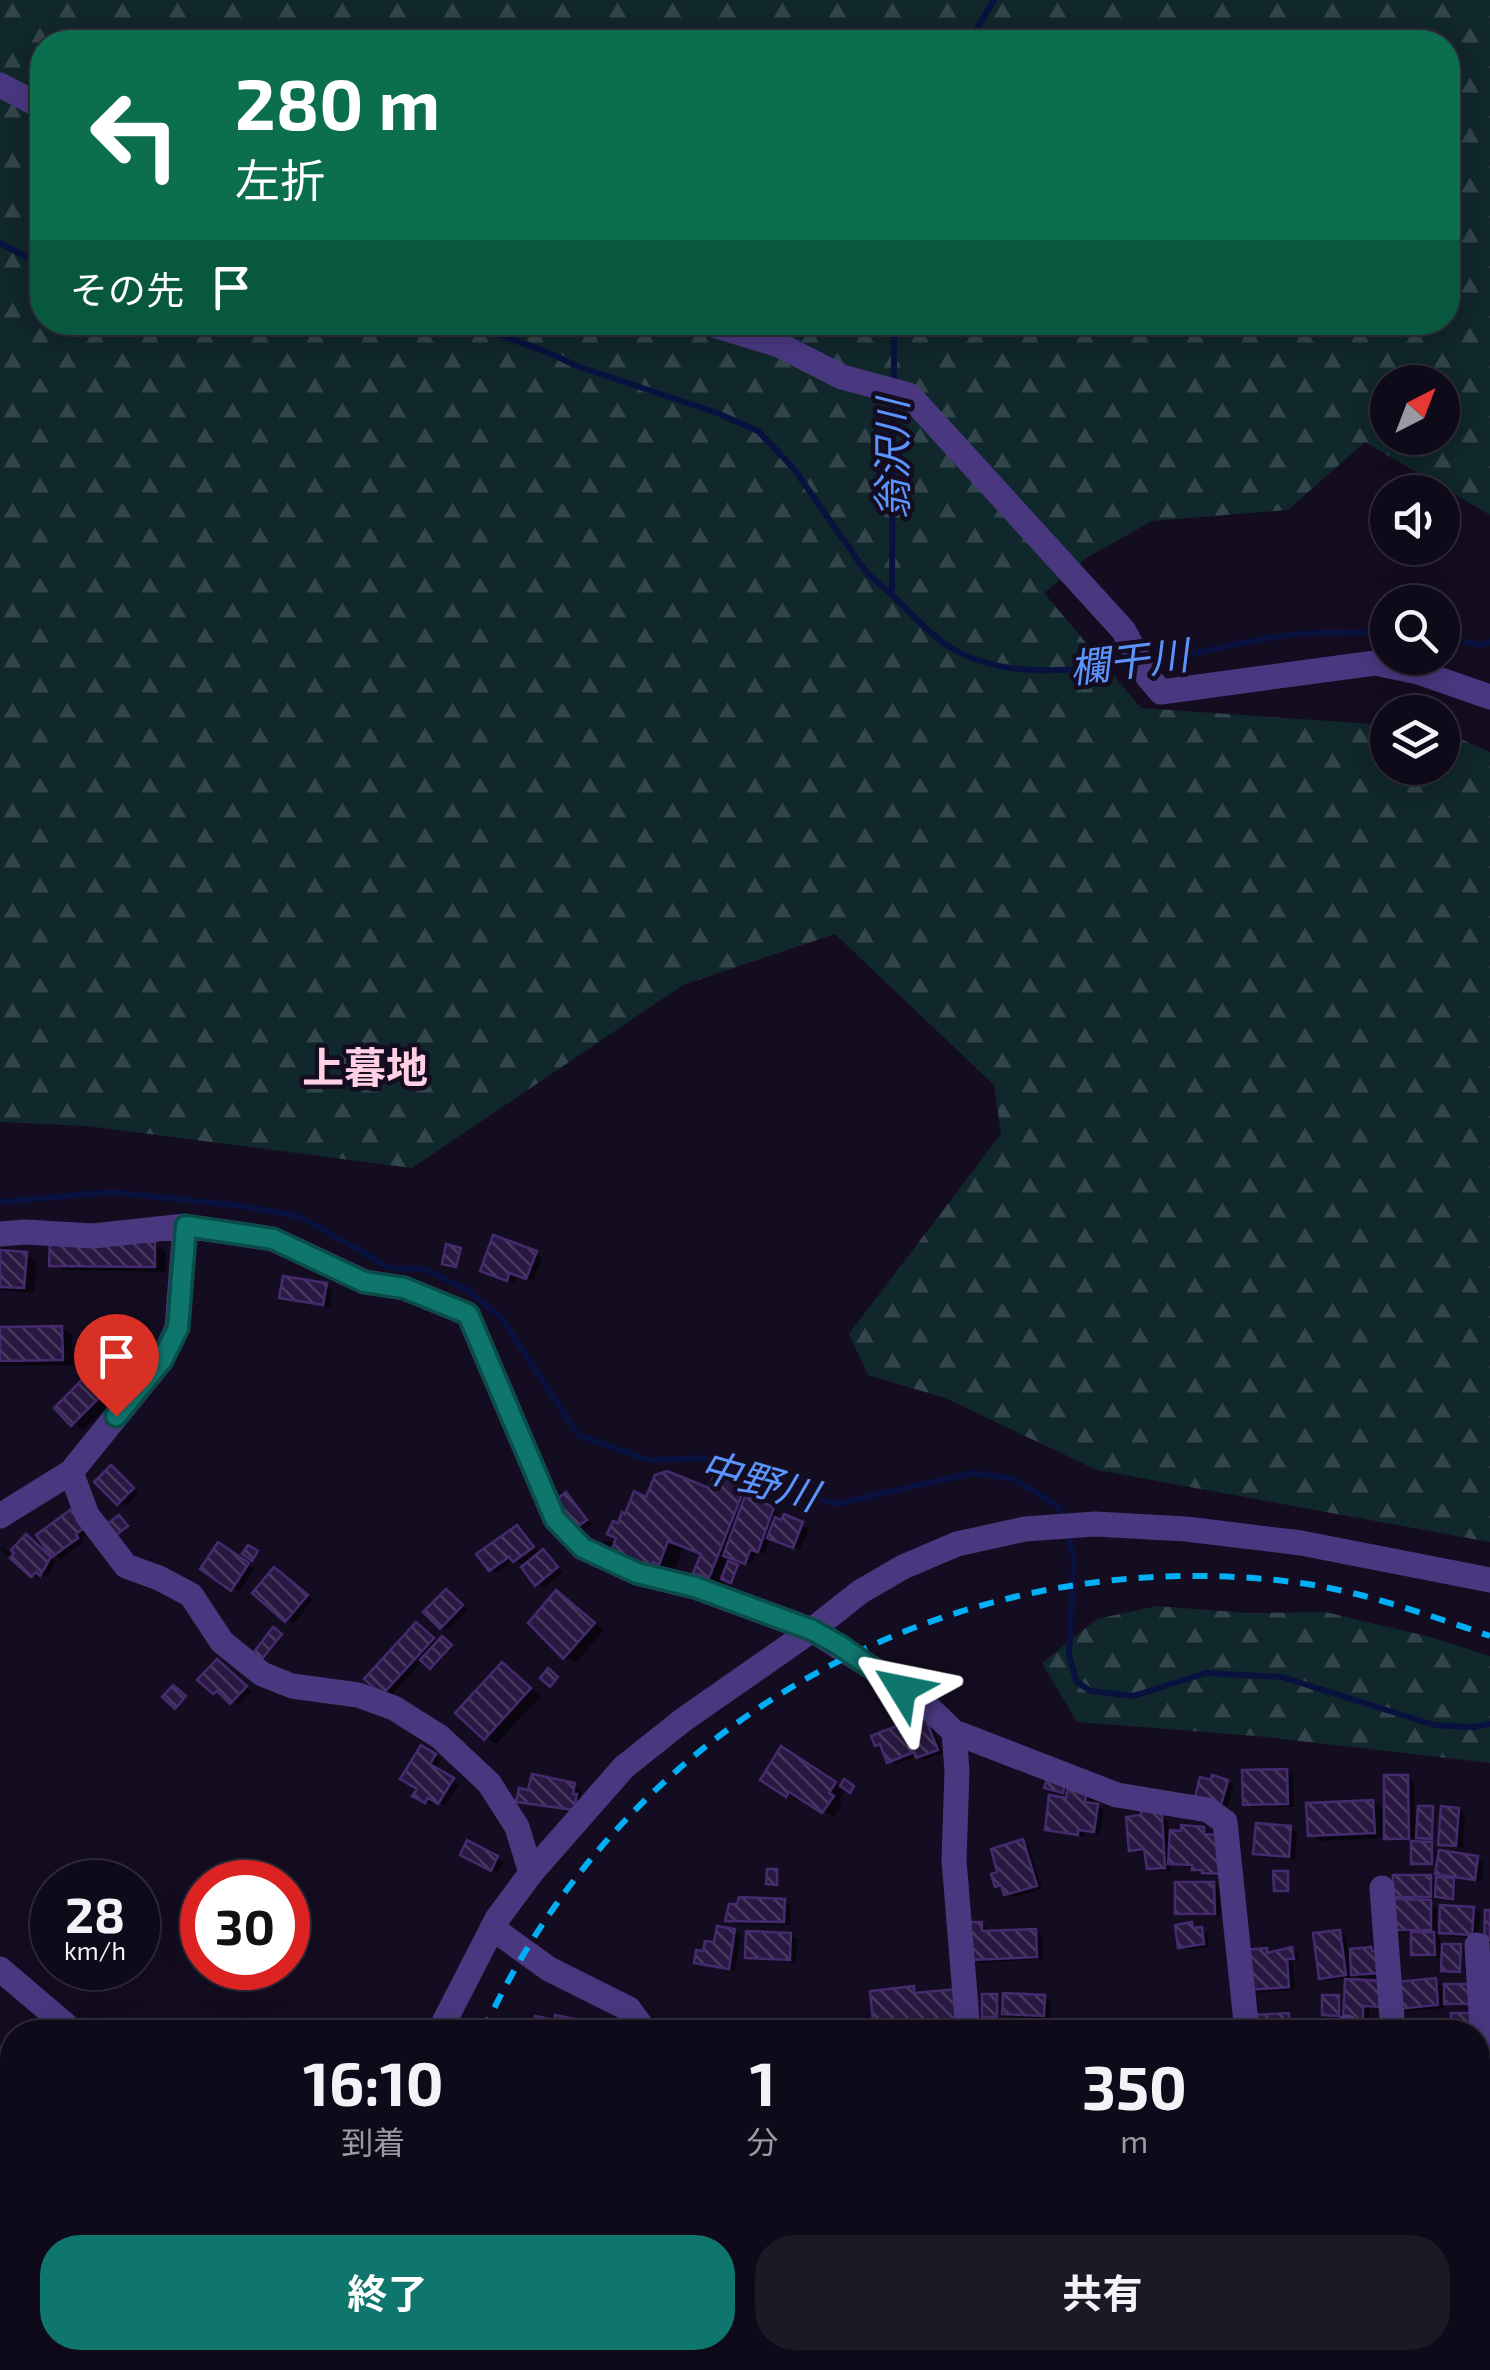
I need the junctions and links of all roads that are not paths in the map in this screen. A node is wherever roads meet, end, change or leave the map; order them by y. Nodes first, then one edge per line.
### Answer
1 (0, 85) edge
2 (30, 101) edge
3 (746, 335) edge
4 (1490, 697) edge
5 (186, 1226) junction
6 (0, 1234) edge
7 (70, 1472) junction
8 (0, 1516) edge
9 (1490, 1580) edge
10 (812, 1630) junction
11 (954, 1732) junction
12 (531, 1873) junction
13 (1382, 1888) dead end
14 (492, 1928) junction
15 (1477, 1945) dead end
16 (0, 1969) edge
17 (60, 2020) edge
18 (445, 2020) edge
19 (636, 2020) edge
20 (967, 2020) edge
21 (1246, 2020) edge
22 (1392, 2020) edge
23 (1481, 2020) edge

1 - 2 street
3 - 4 street
5 - 6 street
5 - 7 street
5 - 10 street
7 - 8 street
7 - 12 street
9 - 10 street
10 - 11 street
10 - 12 street
11 - 20 street
11 - 21 street
12 - 14 street
13 - 22 street
14 - 18 street
14 - 19 street
15 - 23 street
16 - 17 street

